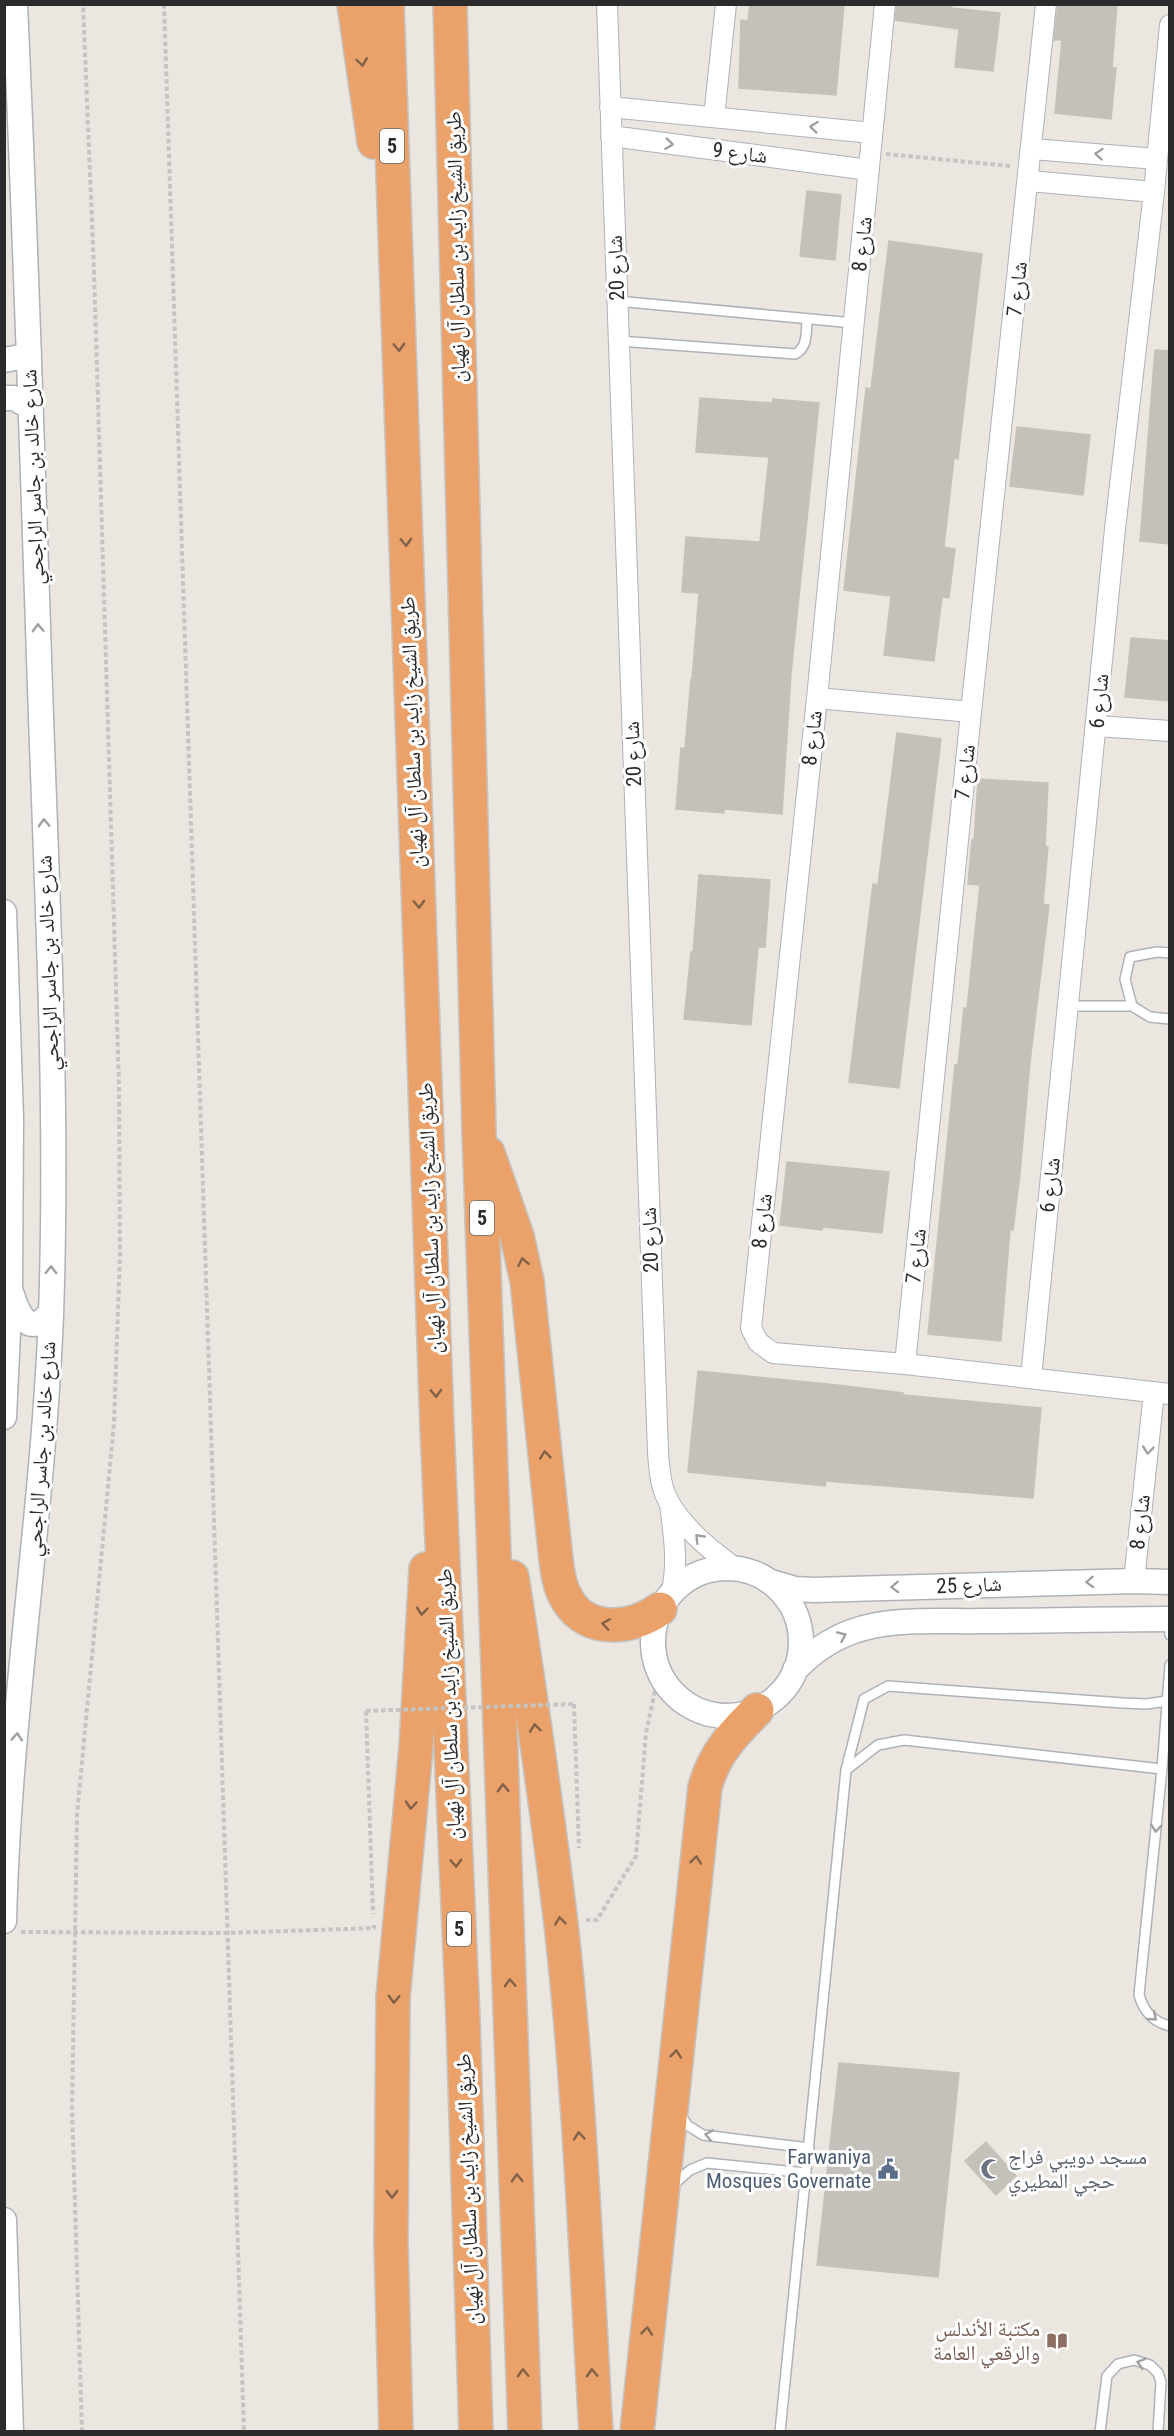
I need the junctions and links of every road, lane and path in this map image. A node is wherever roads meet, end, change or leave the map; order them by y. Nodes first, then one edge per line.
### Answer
1 (15, 4) edge
2 (83, 4) edge
3 (164, 4) edge
4 (354, 4) edge
5 (387, 4) edge
6 (450, 4) edge
7 (607, 4) edge
8 (726, 4) edge
9 (885, 4) edge
10 (1046, 4) edge
11 (1170, 25) edge
12 (610, 107) junction
13 (714, 117) junction
14 (611, 136) junction
15 (871, 152) junction
16 (1157, 159) junction
17 (1030, 166) junction
18 (1154, 192) junction
19 (396, 288) junction
20 (617, 301) junction
21 (807, 319) junction
22 (854, 323) junction
23 (618, 341) junction
24 (28, 352) junction
25 (4, 360) edge
26 (4, 398) edge
27 (30, 407) junction
28 (817, 698) junction
29 (971, 712) junction
30 (1097, 726) junction
31 (1170, 731) edge
32 (4, 912) edge
33 (1170, 953) edge
34 (1067, 1006) junction
35 (1132, 1006) junction
36 (1170, 1019) edge
37 (479, 1132) junction
38 (10, 1290) junction
39 (51, 1312) junction
40 (905, 1364) junction
41 (1031, 1378) junction
42 (1162, 1393) edge
43 (4, 1418) edge
44 (489, 1425) junction
45 (437, 1427) junction
46 (4, 1429) edge
47 (44, 1431) junction
48 (670, 1502) junction
49 (735, 1568) junction
50 (771, 1581) junction
51 (1134, 1581) junction
52 (1170, 1582) edge
53 (666, 1600) junction
54 (1169, 1624) edge
55 (1170, 1665) edge
56 (795, 1670) junction
57 (659, 1672) junction
58 (1167, 1701) junction
59 (757, 1710) junction
60 (1162, 1769) junction
61 (846, 1770) junction
62 (579, 1852) dead end
63 (5, 1875) edge
64 (582, 1921) dead end
65 (10, 1926) edge
66 (74, 1932) junction
67 (226, 1933) junction
68 (1170, 2026) edge
69 (672, 2088) junction
70 (808, 2148) junction
71 (806, 2174) junction
72 (661, 2199) junction
73 (4, 2220) edge
74 (1158, 2373) junction
75 (1170, 2378) edge
76 (11, 2432) edge
77 (82, 2432) edge
78 (244, 2432) edge
79 (396, 2432) edge
80 (476, 2432) edge
81 (525, 2432) edge
82 (596, 2432) edge
83 (637, 2432) edge
84 (780, 2432) edge
85 (1100, 2432) edge
86 (1158, 2432) edge

1 - 24 street, شارع خالد بن جاسر الراجحي
2 - 66 path
3 - 67 path
4 -> 19 highway
5 - 19 highway, طريق الشيخ زايد بن سلطان آل نهيان / 5
6 - 37 highway, طريق الشيخ زايد بن سلطان آل نهيان / 5
7 - 12 street, شارع 20
8 - 13 street, شارع 9
9 - 15 street, شارع 8
10 - 17 street, شارع 7
11 - 16 street, شارع 6
12 - 13 street, شارع 9
12 - 14 street, شارع 20
15 -> 13 street, شارع 9
14 -> 15 street, شارع 9
14 - 20 street, شارع 20
15 - 17 path
15 - 22 street, شارع 8
16 -> 17 street
16 - 18 street, شارع 6
17 - 18 street
17 - 29 street, شارع 7
18 - 30 street, شارع 6
19 -> 45 highway, طريق الشيخ زايد بن سلطان آل نهيان / 5
20 - 21 lane
20 - 23 street, شارع 20
21 - 22 lane
21 - 23 lane
22 - 28 street, شارع 8
23 - 48 street, شارع 20
24 - 25 street
24 - 27 street, شارع خالد بن جاسر الراجحي
26 - 27 street
39 -> 27 street, شارع خالد بن جاسر الراجحي
28 - 29 street, شارع 8
28 - 40 street, شارع 8
29 - 40 street, شارع 7
30 - 31 street
30 - 34 street, شارع 6
32 - 38 street, شارع خالد بن جاسر الراجحي
33 - 35 lane
34 - 35 lane
34 - 41 street, شارع 6
35 - 36 lane
37 - 44 highway, طريق الشيخ زايد بن سلطان آل نهيان / 5
53 -> 37 highway
38 - 39 street
38 - 43 street, شارع خالد بن جاسر الراجحي
39 - 47 street, شارع خالد بن جاسر الراجحي
40 - 41 street, شارع 8
41 - 42 street, شارع 8
42 -> 51 street, شارع 8
81 -> 44 highway, طريق الشيخ زايد بن سلطان آل نهيان / 5
82 -> 44 highway
45 -> 79 highway
45 -> 80 highway, طريق الشيخ زايد بن سلطان آل نهيان / 5
46 - 47 street
63 -> 47 street, شارع خالد بن جاسر الراجحي
49 -> 48 street, شارع 20
48 - 53 street, شارع 20
49 - 50 street
49 - 53 street
51 -> 50 street, شارع 25
50 - 56 street
51 - 52 street, شارع 25
53 - 57 street
56 -> 54 street, شارع 25
55 - 58 lane
56 - 59 street
57 - 59 street
57 - 64 path
58 - 60 lane
58 - 61 lane
69 -> 59 highway
60 - 61 lane
60 -> 68 lane
61 - 70 lane
62 - 67 path, bridge
63 - 65 street, شارع خالد بن جاسر الراجحي
65 - 66 path
66 - 67 path
66 - 77 path
67 - 78 path
70 -> 69 lane
69 - 72 highway
70 - 71 lane
71 - 72 lane
71 - 84 lane
83 -> 72 highway
73 - 76 street
74 - 75 lane
74 -> 85 lane
74 - 86 lane

